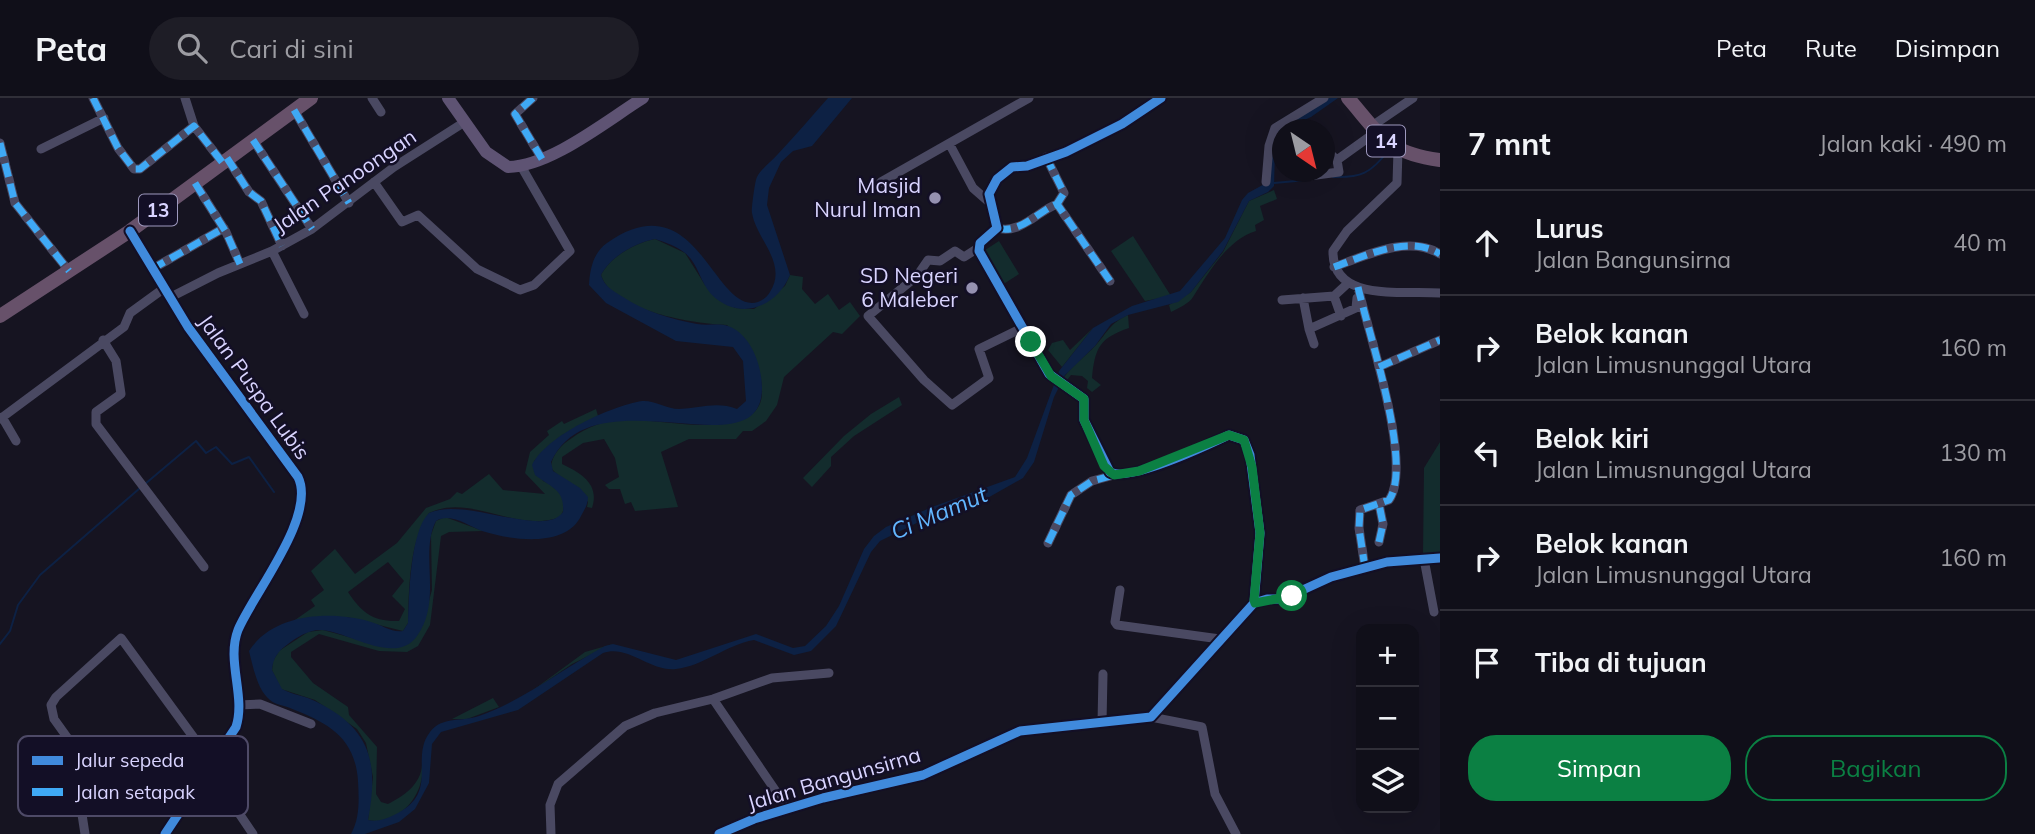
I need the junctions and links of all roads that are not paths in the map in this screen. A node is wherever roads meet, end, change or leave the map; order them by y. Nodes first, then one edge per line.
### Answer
1 (93, 98) edge
2 (185, 98) edge
3 (311, 98) edge
4 (372, 98) edge
5 (447, 98) edge
6 (533, 98) edge
7 (643, 98) edge
8 (1029, 98) edge
9 (1161, 98) edge
10 (1324, 98) edge
11 (1348, 98) edge
12 (1413, 98) edge
13 (294, 110) junction
14 (381, 112) dead end
15 (104, 118) junction
16 (463, 123) junction
17 (194, 126) junction
18 (1374, 129) junction
19 (253, 140) junction
20 (0, 143) edge
21 (950, 145) junction
22 (41, 149) dead end
23 (1398, 150) junction
24 (1046, 157) junction
25 (542, 159) junction
26 (224, 160) junction
27 (1337, 160) joint
28 (1440, 160) edge
29 (521, 166) junction
30 (1335, 172) edge
31 (881, 182) dead end
32 (1266, 182) dead end
33 (195, 183) junction
34 (374, 183) junction
35 (989, 202) junction
36 (349, 203) junction
37 (1057, 204) junction
38 (224, 228) junction
39 (997, 228) junction
40 (312, 229) junction
41 (130, 231) junction
42 (282, 246) junction
43 (978, 248) junction
44 (272, 251) junction
45 (1440, 254) edge
46 (240, 264) junction
47 (1334, 267) junction
48 (152, 269) junction
49 (69, 271) junction
50 (1111, 281) dead end
51 (1353, 286) junction
52 (163, 289) junction
53 (1440, 293) edge
54 (1334, 296) junction
55 (169, 298) junction
56 (1303, 299) junction
57 (1282, 300) dead end
58 (304, 314) dead end
59 (0, 316) edge
60 (1341, 316) junction
61 (1022, 328) junction
62 (1309, 329) junction
63 (103, 340) junction
64 (1440, 340) edge
65 (1314, 344) dead end
66 (1380, 368) junction
67 (1, 418) edge
68 (16, 441) dead end
69 (1114, 475) junction
70 (1379, 504) junction
71 (1379, 542) dead end
72 (1048, 543) dead end
73 (1440, 558) edge
74 (1424, 559) junction
75 (204, 567) dead end
76 (1365, 568) junction
77 (1120, 590) dead end
78 (1255, 603) junction
79 (1434, 612) dead end
80 (1220, 639) junction
81 (829, 673) dead end
82 (1103, 674) dead end
83 (713, 699) junction
84 (238, 705) junction
85 (1151, 717) junction
86 (1102, 723) junction
87 (311, 724) dead end
88 (66, 736) edge
89 (190, 736) edge
90 (230, 736) edge
91 (788, 809) junction
92 (82, 816) edge
93 (177, 816) edge
94 (242, 816) edge
95 (85, 834) edge
96 (165, 834) edge
97 (253, 834) edge
98 (551, 834) edge
99 (719, 834) edge
100 (1236, 834) edge

1 - 15 street
2 - 17 street
3 - 13 highway, 13
4 - 14 street
5 - 16 main road
6 - 25 street
7 - 25 main road
8 - 21 street
9 - 24 street
10 - 32 street
11 - 18 highway, 14
12 - 18 street
13 - 19 highway, 13
13 - 36 street
15 - 17 street
15 - 22 street
16 - 29 main road
16 - 34 street, Jalan Panoongan
17 - 26 street
18 - 23 highway, 14
18 - 27 street
19 - 26 highway, 13
19 - 40 street
20 - 49 street
21 - 31 street
21 - 35 street
23 - 28 highway, 14
23 - 47 street
24 - 35 street
24 - 37 street
25 - 29 main road
26 - 33 highway, 13
26 - 42 street
27 - 30 street
29 - 34 street
33 - 38 street
33 - 41 highway, 13
34 - 36 street, Jalan Panoongan
35 - 39 street
36 - 40 street, Jalan Panoongan
37 - 39 street
37 - 50 street
38 - 46 street
38 - 48 street
39 - 43 street
40 - 42 street, Jalan Panoongan
41 - 48 street, Jalan Puspa Lubis
41 - 49 highway, 13
42 - 44 street, Jalan Panoongan
43 - 61 street
43 - 61 street
44 - 46 street, Jalan Panoongan
44 - 58 street
45 - 47 street
46 - 55 street, Jalan Panoongan
47 - 51 street
48 - 52 street, Jalan Puspa Lubis
49 - 59 highway, 13
51 - 53 street
51 - 54 street
51 - 60 street
51 - 66 street
52 - 55 street, Jalan Puspa Lubis
52 - 63 street
54 - 56 street
54 - 60 street
55 - 84 street, Jalan Puspa Lubis
56 - 57 street
56 - 62 street
60 - 62 street
61 - 69 street
62 - 65 street
63 - 67 street
63 - 75 street
64 - 66 street
66 - 70 street
67 - 68 street
69 - 72 street
69 - 78 street
70 - 71 street
70 - 76 street
73 - 74 street
74 - 76 street
74 - 79 street
76 - 78 street
77 - 80 street
78 - 80 street
80 - 85 street
81 - 83 street
82 - 86 street
83 - 91 street
83 - 98 street
84 - 87 street
84 - 90 street, Jalan Puspa Lubis
85 - 86 street, Jalan Bangunsirna
85 - 100 street, Jalan Bangunsirna
86 - 91 street, Jalan Bangunsirna
88 - 89 street
91 - 99 street, Jalan Bangunsirna
92 - 95 street
93 - 96 street, Jalan Puspa Lubis
94 - 97 street

